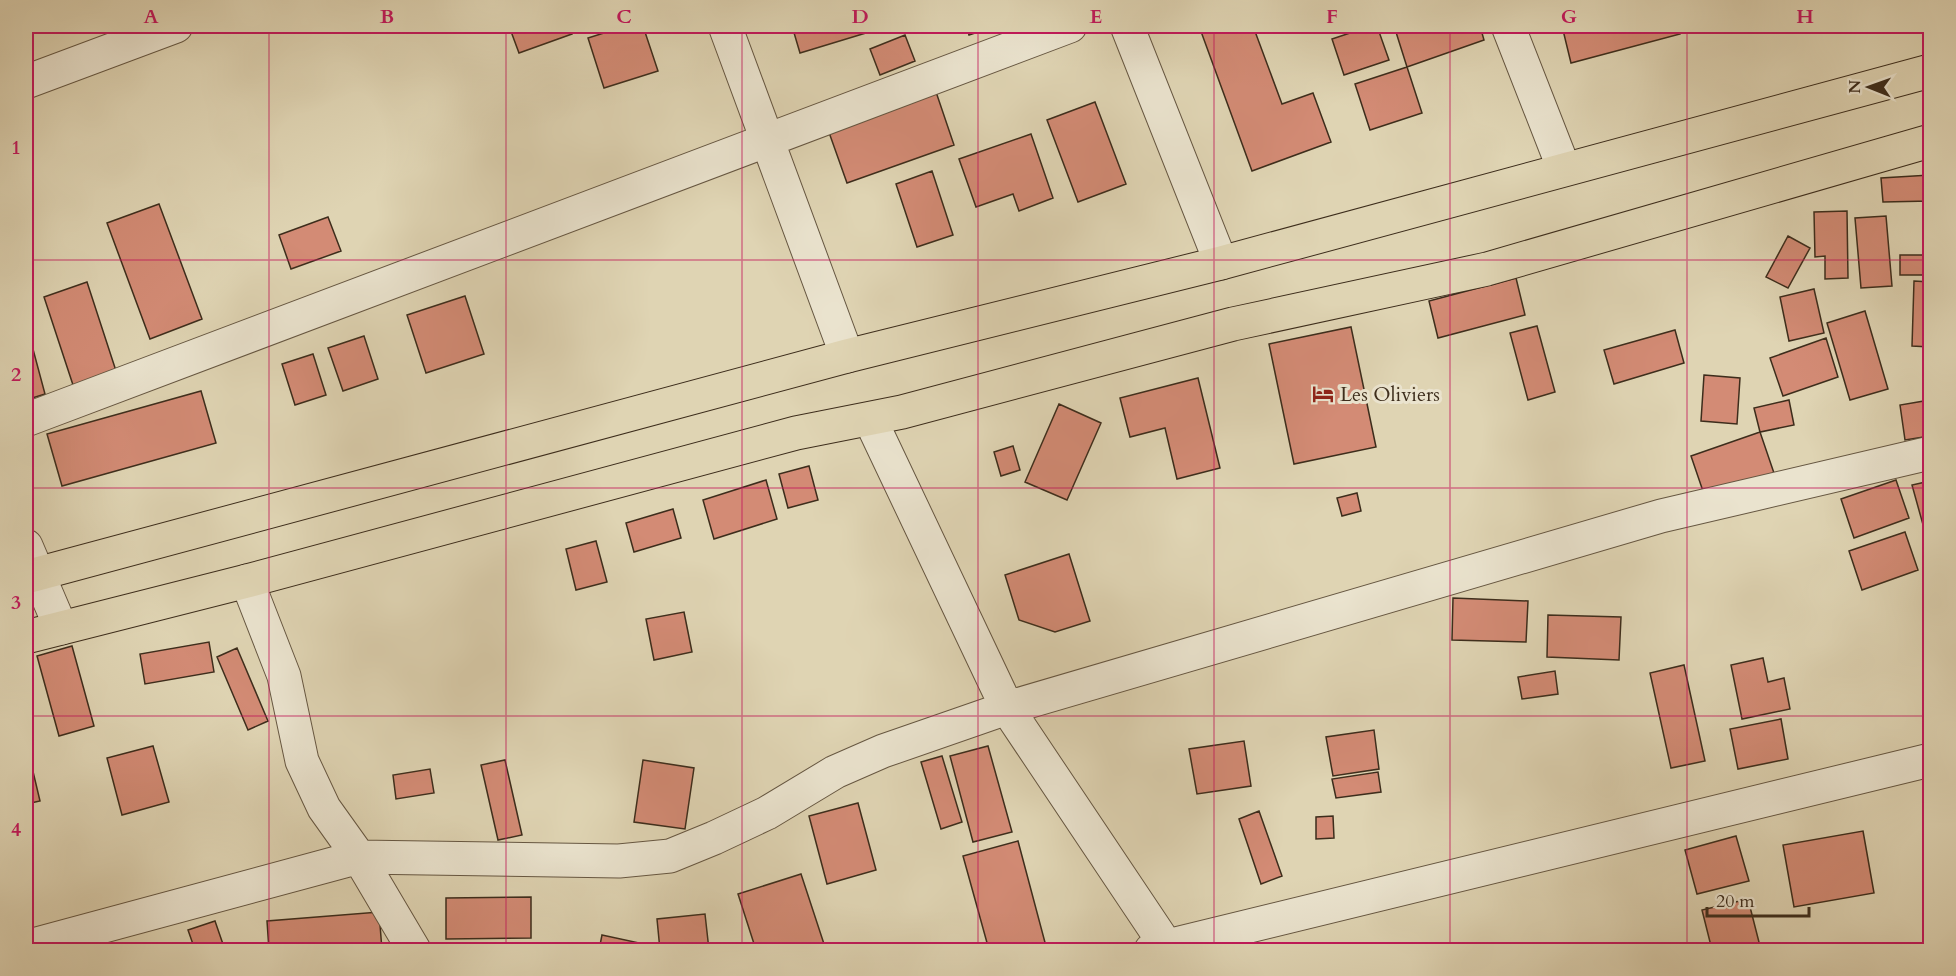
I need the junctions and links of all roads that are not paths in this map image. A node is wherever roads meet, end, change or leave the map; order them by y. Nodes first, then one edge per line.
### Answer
1 (176, 26) edge
2 (725, 26) edge
3 (1070, 26) edge
4 (1127, 26) edge
5 (1508, 26) edge
6 (1930, 71) edge
7 (26, 82) edge
8 (768, 140) junction
9 (1930, 141) edge
10 (1564, 169) junction
11 (1221, 263) junction
12 (847, 356) junction
13 (870, 419) junction
14 (26, 420) edge
15 (1930, 453) edge
16 (29, 565) edge
17 (247, 581) junction
18 (61, 628) junction
19 (26, 636) edge
20 (1007, 708) junction
21 (1930, 760) edge
22 (359, 857) junction
23 (26, 946) edge
24 (1162, 949) edge
25 (414, 951) edge

1 - 7 street
2 - 8 street
3 - 8 street
4 - 11 street
5 - 10 street
6 - 10 highway
8 - 12 street
8 - 14 street
9 - 13 highway
10 - 11 highway
11 - 12 highway
12 - 16 highway
13 - 17 highway
13 - 20 street
15 - 20 street
16 - 18 street
17 - 18 highway
17 - 22 street
18 - 19 highway
20 - 22 street
20 - 24 street
21 - 24 street
22 - 23 street
22 - 25 street

